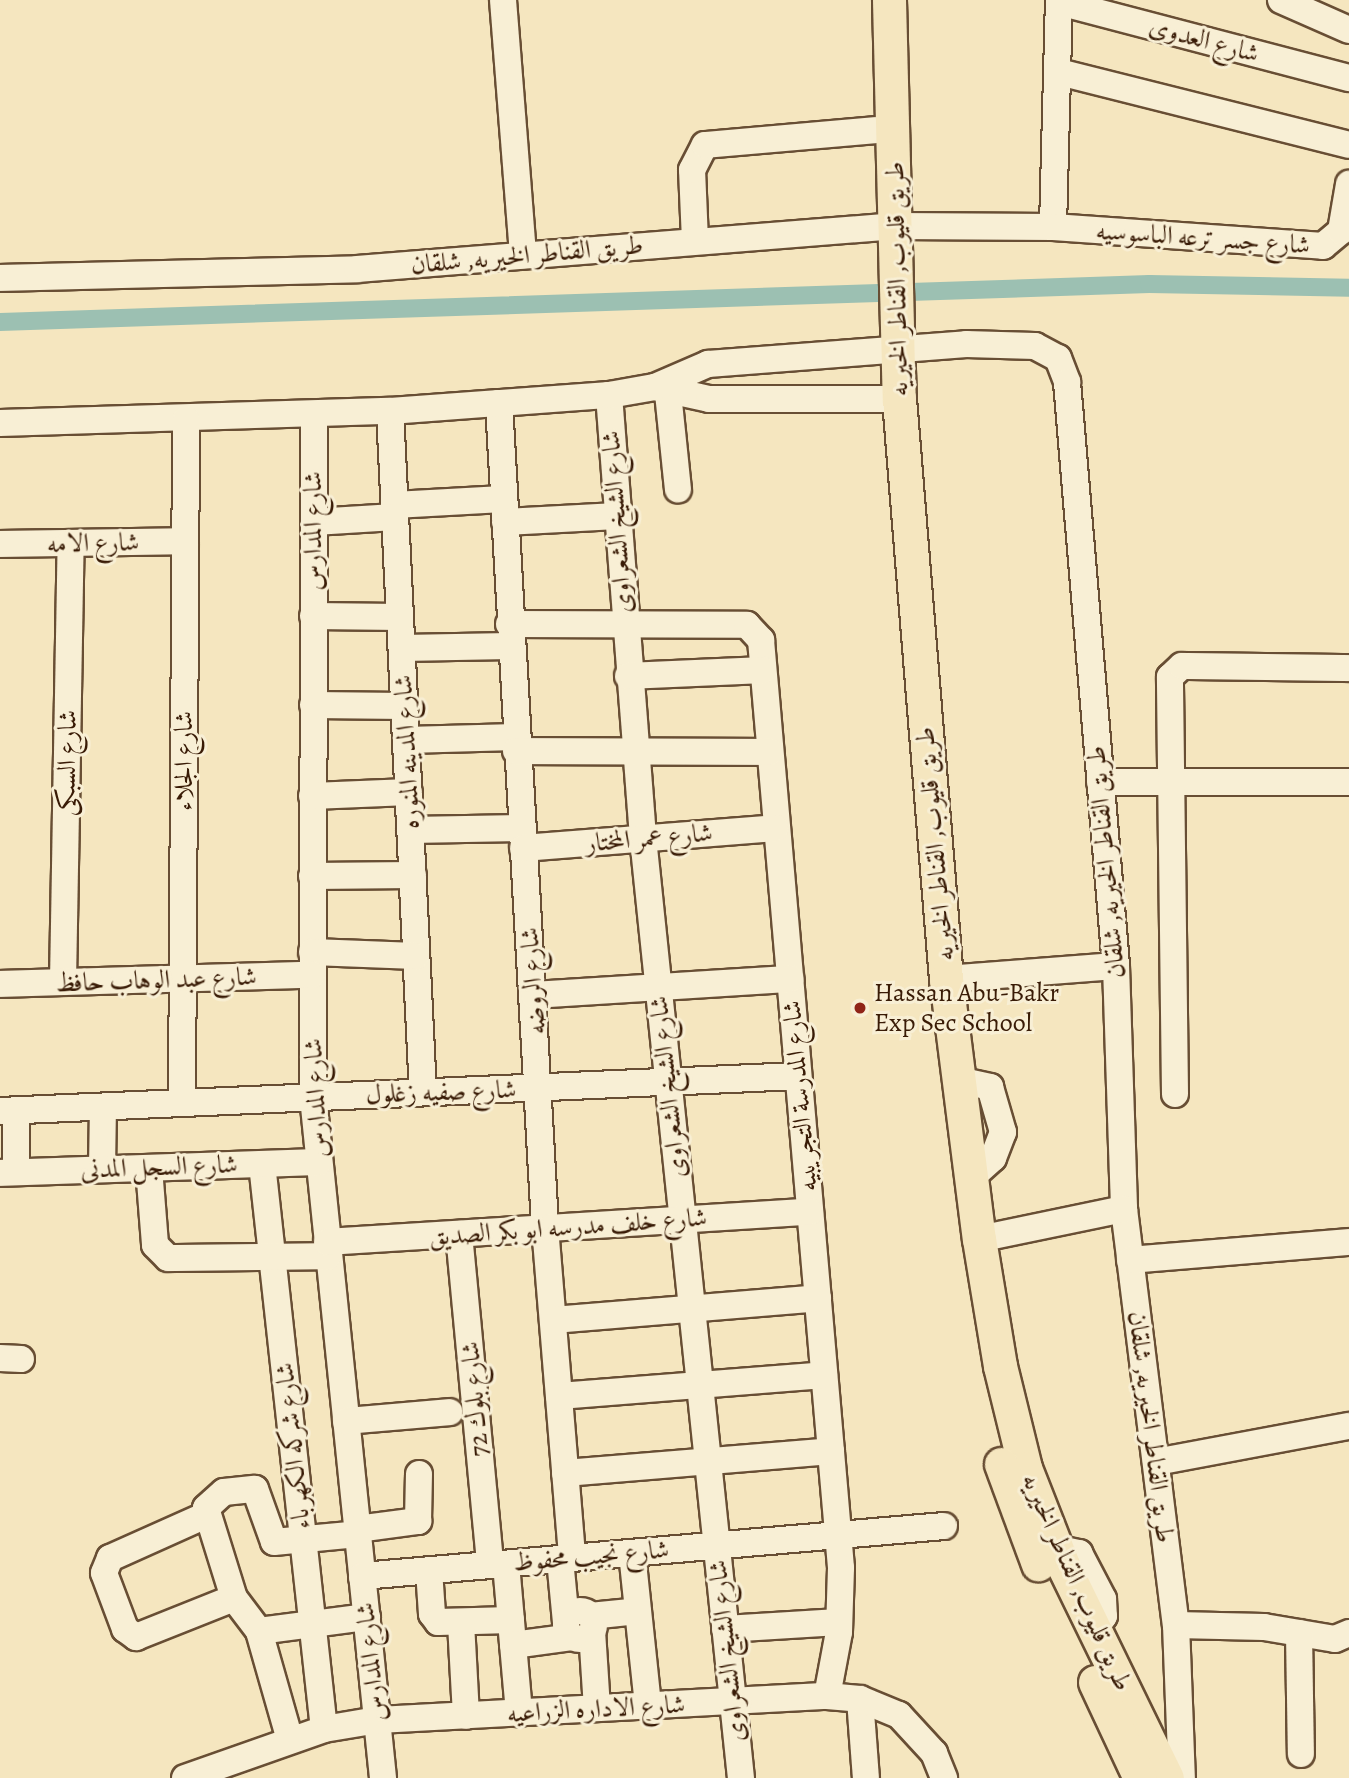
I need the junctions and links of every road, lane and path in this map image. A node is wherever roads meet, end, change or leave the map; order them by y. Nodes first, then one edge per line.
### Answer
1 (503, 0) edge
2 (869, 0) edge
3 (889, 0) edge
4 (1281, 0) edge
5 (1059, 1) edge
6 (1349, 30) edge
7 (1059, 72) junction
8 (1349, 78) edge
9 (875, 130) junction
10 (1349, 145) edge
11 (1349, 184) edge
12 (887, 226) junction
13 (1053, 227) junction
14 (695, 242) junction
15 (523, 255) junction
16 (0, 278) edge
17 (889, 342) junction
18 (662, 390) junction
19 (609, 395) junction
20 (890, 399) junction
21 (499, 403) junction
22 (390, 411) junction
23 (314, 414) junction
24 (186, 419) junction
25 (0, 423) edge
26 (678, 489) dead end
27 (504, 510) junction
28 (395, 511) junction
29 (617, 516) junction
30 (314, 522) junction
31 (186, 541) junction
32 (71, 543) junction
33 (0, 544) edge
34 (313, 616) junction
35 (400, 617) junction
36 (624, 624) junction
37 (510, 635) junction
38 (402, 649) junction
39 (1349, 668) edge
40 (764, 670) junction
41 (628, 676) junction
42 (313, 705) junction
43 (404, 706) junction
44 (406, 740) junction
45 (516, 744) junction
46 (635, 751) junction
47 (770, 752) junction
48 (1168, 779) junction
49 (1100, 782) junction
50 (1349, 782) edge
51 (408, 792) junction
52 (312, 796) junction
53 (775, 828) junction
54 (410, 830) junction
55 (522, 838) junction
56 (643, 838) junction
57 (412, 875) junction
58 (312, 876) junction
59 (416, 956) junction
60 (312, 964) junction
61 (1116, 966) junction
62 (183, 979) junction
63 (790, 979) junction
64 (946, 979) junction
65 (63, 982) junction
66 (0, 984) edge
67 (657, 987) junction
68 (534, 995) junction
69 (799, 1076) junction
70 (949, 1081) junction
71 (667, 1082) junction
72 (541, 1088) junction
73 (423, 1092) junction
74 (1175, 1094) dead end
75 (313, 1097) junction
76 (182, 1103) junction
77 (103, 1107) junction
78 (8, 1111) edge
79 (319, 1162) junction
80 (262, 1164) junction
81 (149, 1168) junction
82 (102, 1169) junction
83 (8, 1173) edge
84 (1124, 1209) junction
85 (810, 1212) junction
86 (681, 1220) junction
87 (545, 1227) junction
88 (459, 1234) junction
89 (970, 1241) junction
90 (1349, 1242) edge
91 (328, 1249) junction
92 (272, 1257) junction
93 (1130, 1260) junction
94 (818, 1298) junction
95 (691, 1309) junction
96 (553, 1320) junction
97 (824, 1375) junction
98 (699, 1385) junction
99 (559, 1396) junction
100 (450, 1412) dead end
101 (346, 1421) junction
102 (1349, 1426) edge
103 (831, 1451) junction
104 (707, 1462) junction
105 (1156, 1462) junction
106 (565, 1473) junction
107 (419, 1474) dead end
108 (204, 1516) junction
109 (944, 1526) dead end
110 (358, 1532) junction
111 (838, 1535) junction
112 (303, 1540) junction
113 (716, 1545) junction
114 (632, 1553) junction
115 (566, 1558) junction
116 (498, 1564) junction
117 (429, 1570) junction
118 (362, 1576) junction
119 (234, 1598) junction
120 (638, 1611) junction
121 (367, 1617) junction
122 (839, 1622) junction
123 (461, 1623) junction
124 (312, 1624) junction
125 (1176, 1625) junction
126 (580, 1627) junction
127 (725, 1629) junction
128 (259, 1630) junction
129 (512, 1632) junction
130 (1299, 1633) junction
131 (1084, 1634) junction
132 (1347, 1636) edge
133 (827, 1696) junction
134 (860, 1699) junction
135 (732, 1702) junction
136 (648, 1706) junction
137 (597, 1709) junction
138 (519, 1713) junction
139 (466, 1716) junction
140 (378, 1720) junction
141 (324, 1729) junction
142 (290, 1740) junction
143 (1301, 1754) dead end
144 (185, 1778) edge
145 (383, 1778) edge
146 (741, 1778) edge
147 (866, 1778) edge
148 (944, 1778) edge
149 (1140, 1778) edge
150 (1167, 1778) edge
151 (1182, 1778) edge

1 - 15 street
2 - 9 main road, طريق قليوب, القناطر الخيريه
3 - 12 main road, طريق قليوب, القناطر الخيريه
4 - 6 street
5 - 7 street
5 - 8 street, شارع العدوى
7 - 10 street
7 - 13 street
9 - 12 main road, طريق قليوب, القناطر الخيريه
9 - 14 street
11 - 13 street, شارع جسر ترعه الباسوسيه
12 - 13 street, طريق القناطر الخيريه, شلقان
12 - 14 street, طريق القناطر الخيريه, شلقان
12 - 17 main road, طريق قليوب, القناطر الخيريه
14 - 15 street, طريق القناطر الخيريه, شلقان
15 - 16 street, طريق القناطر الخيريه, شلقان
17 - 18 street, طريق القناطر الخيريه, شلقان
17 - 20 main road, طريق قليوب, القناطر الخيريه
17 - 49 street, طريق القناطر الخيريه, شلقان
18 - 19 street, طريق القناطر الخيريه, شلقان
18 - 20 street, طريق القناطر الخيريه, شلقان
18 - 26 street
19 - 21 street, طريق القناطر الخيريه, شلقان
19 - 29 street, شارع الشيخ الشعراوى
20 - 64 main road, طريق قليوب, القناطر الخيريه
20 - 70 main road, طريق قليوب, القناطر الخيريه
21 - 22 street, طريق القناطر الخيريه, شلقان
21 - 27 street, شارع الروضه
22 - 23 street, طريق القناطر الخيريه, شلقان
22 - 28 street, شارع المدينه المنوره
23 - 24 street, طريق القناطر الخيريه, شلقان
23 - 30 street, شارع المدارس
24 - 25 street, طريق القناطر الخيريه, شلقان
24 - 31 street, شارع الجلاء
27 - 28 street
27 - 29 street
27 - 37 street, شارع الروضه
28 - 30 street
28 - 35 street, شارع المدينه المنوره
29 - 36 street, شارع الشيخ الشعراوى
30 - 34 street, شارع المدارس
31 - 32 street, شارع الامه
31 - 62 street, شارع الجلاء
32 - 33 street, شارع الامه
32 - 65 street, شارع السبكى
34 - 35 street
34 - 42 street, شارع المدارس
35 - 38 street, شارع المدينه المنوره
36 - 37 street, شارع المدرسة التجريبيه
36 - 40 street, شارع المدرسة التجريبيه
36 - 41 street, شارع الشيخ الشعراوى
37 - 38 street, شارع المدرسة التجريبيه
37 - 45 street, شارع الروضه
38 - 43 street, شارع المدينه المنوره
39 - 48 street
40 - 41 street
40 - 47 street, شارع المدرسة التجريبيه
41 - 46 street, شارع الشيخ الشعراوى
42 - 43 street
42 - 52 street, شارع المدارس
43 - 44 street, شارع المدينه المنوره
44 - 45 street
44 - 51 street, شارع المدينه المنوره
45 - 46 street
45 - 55 street, شارع الروضه
46 - 47 street
46 - 56 street, شارع الشيخ الشعراوى
47 - 53 street, شارع المدرسة التجريبيه
48 - 49 street
48 - 50 street
48 - 74 street
49 - 61 street, طريق القناطر الخيريه, شلقان
51 - 52 street
51 - 54 street, شارع المدينه المنوره
52 - 58 street, شارع المدارس
53 - 56 street, شارع عمر المختار
53 - 63 street, شارع المدرسة التجريبيه
54 - 55 street, شارع عمر المختار
54 - 57 street, شارع المدينه المنوره
55 - 56 street, شارع عمر المختار
55 - 68 street, شارع الروضه
56 - 67 street, شارع الشيخ الشعراوى
57 - 58 street
57 - 59 street, شارع المدينه المنوره
58 - 60 street, شارع المدارس
59 - 60 street, شارع عبد الوهاب حافظ
59 - 73 street, شارع المدينه المنوره
60 - 62 street, شارع عبد الوهاب حافظ
60 - 75 street, شارع المدارس
61 - 64 street
61 - 84 street, طريق القناطر الخيريه, شلقان
62 - 65 street, شارع عبد الوهاب حافظ
62 - 76 street, شارع الجلاء
63 - 67 street
63 - 69 street, شارع المدرسة التجريبيه
64 - 70 main road, طريق قليوب, القناطر الخيريه
65 - 66 street, شارع عبد الوهاب حافظ
67 - 68 street
67 - 71 street, شارع الشيخ الشعراوى
68 - 72 street, شارع الروضه
69 - 71 street, شارع صفيه زغلول
69 - 85 street, شارع المدرسة التجريبيه
70 - 89 main road, طريق قليوب, القناطر الخيريه
70 - 89 main road, طريق قليوب, القناطر الخيريه
71 - 72 street, شارع صفيه زغلول
71 - 86 street, شارع الشيخ الشعراوى
72 - 73 street, شارع صفيه زغلول
72 - 87 street, شارع الروضه
73 - 75 street, شارع صفيه زغلول
75 - 76 street, شارع صفيه زغلول
75 - 79 street, شارع المدارس
76 - 77 street, شارع صفيه زغلول
77 - 78 street, شارع صفيه زغلول
77 - 82 street
78 - 83 street
79 - 80 street, شارع السجل المدنى
79 - 91 street, شارع المدارس
80 - 81 street, شارع السجل المدنى
80 - 92 street, شارع شركه الكهرباء
81 - 82 street, شارع السجل المدنى
81 - 92 street, شارع خلف مدرسه ابو بكر الصديق
82 - 83 street, شارع السجل المدنى
84 - 89 street
84 - 93 street, طريق القناطر الخيريه, شلقان
85 - 86 street, شارع خلف مدرسه ابو بكر الصديق
85 - 94 street, شارع المدرسة التجريبيه
86 - 87 street, شارع خلف مدرسه ابو بكر الصديق
86 - 95 street, شارع الشيخ الشعراوى
87 - 88 street, شارع خلف مدرسه ابو بكر الصديق
87 - 96 street, شارع الروضه
88 - 91 street, شارع خلف مدرسه ابو بكر الصديق
88 - 116 street, شارع بلوك 72
89 - 131 main road, طريق قليوب, القناطر الخيريه
89 - 131 main road, طريق قليوب, القناطر الخيريه
90 - 93 street
91 - 92 street, شارع خلف مدرسه ابو بكر الصديق
91 - 101 street, شارع المدارس
92 - 112 street, شارع شركه الكهرباء
93 - 105 street, طريق القناطر الخيريه, شلقان
94 - 95 street
94 - 97 street, شارع المدرسة التجريبيه
95 - 96 street
95 - 98 street, شارع الشيخ الشعراوى
96 - 99 street, شارع الروضه
97 - 98 street
97 - 103 street, شارع المدرسة التجريبيه
98 - 99 street
98 - 104 street, شارع الشيخ الشعراوى
99 - 106 street, شارع الروضه
100 - 101 street
101 - 110 street, شارع المدارس
102 - 105 street
103 - 104 street
103 - 111 street, شارع المدرسة التجريبيه
104 - 106 street
104 - 113 street, شارع الشيخ الشعراوى
105 - 125 street, طريق القناطر الخيريه, شلقان
106 - 115 street, شارع الروضه
107 - 110 street
108 - 112 street
108 - 119 street
108 - 119 street
109 - 111 street, شارع نجيب محفوظ
110 - 112 street
110 - 118 street, شارع المدارس
111 - 113 street, شارع نجيب محفوظ
111 - 122 street, شارع المدرسة التجريبيه
112 - 124 street, شارع شركه الكهرباء
113 - 114 street, شارع نجيب محفوظ
113 - 127 street, شارع الشيخ الشعراوى
114 - 115 street, شارع نجيب محفوظ
114 - 120 street
115 - 116 street, شارع نجيب محفوظ
115 - 126 street, شارع الروضه
116 - 117 street, شارع نجيب محفوظ
116 - 129 street, شارع بلوك 72
117 - 118 street, شارع نجيب محفوظ
117 - 123 street
118 - 121 street, شارع المدارس
119 - 128 street
120 - 126 street
120 - 136 street
121 - 124 street
121 - 140 street, شارع المدارس
122 - 127 street
122 - 133 street, شارع المدرسة التجريبيه
123 - 129 street
123 - 139 street
124 - 128 street
124 - 141 street, شارع شركه الكهرباء
125 - 130 street
125 - 151 street, طريق القناطر الخيريه, شلقان
126 - 129 street
126 - 137 street, شارع الروضه
127 - 135 street, شارع الشيخ الشعراوى
128 - 142 street
129 - 138 street, شارع بلوك 72
130 - 132 street
130 - 143 street
131 - 149 main road, طريق قليوب, القناطر الخيريه
131 - 150 main road, طريق قليوب, القناطر الخيريه
133 - 134 street, شارع الاداره الزراعيه
133 - 135 street, شارع الاداره الزراعيه
134 - 147 street
134 - 148 street, شارع الاداره الزراعيه
135 - 136 street, شارع الاداره الزراعيه
135 - 146 street, شارع الشيخ الشعراوى
136 - 137 street, شارع الاداره الزراعيه
137 - 138 street, شارع الاداره الزراعيه
138 - 139 street, شارع الاداره الزراعيه
139 - 140 street, شارع الاداره الزراعيه
140 - 141 street, شارع الاداره الزراعيه
140 - 145 street, شارع المدارس
141 - 142 street, شارع الاداره الزراعيه
142 - 144 street, شارع الاداره الزراعيه

